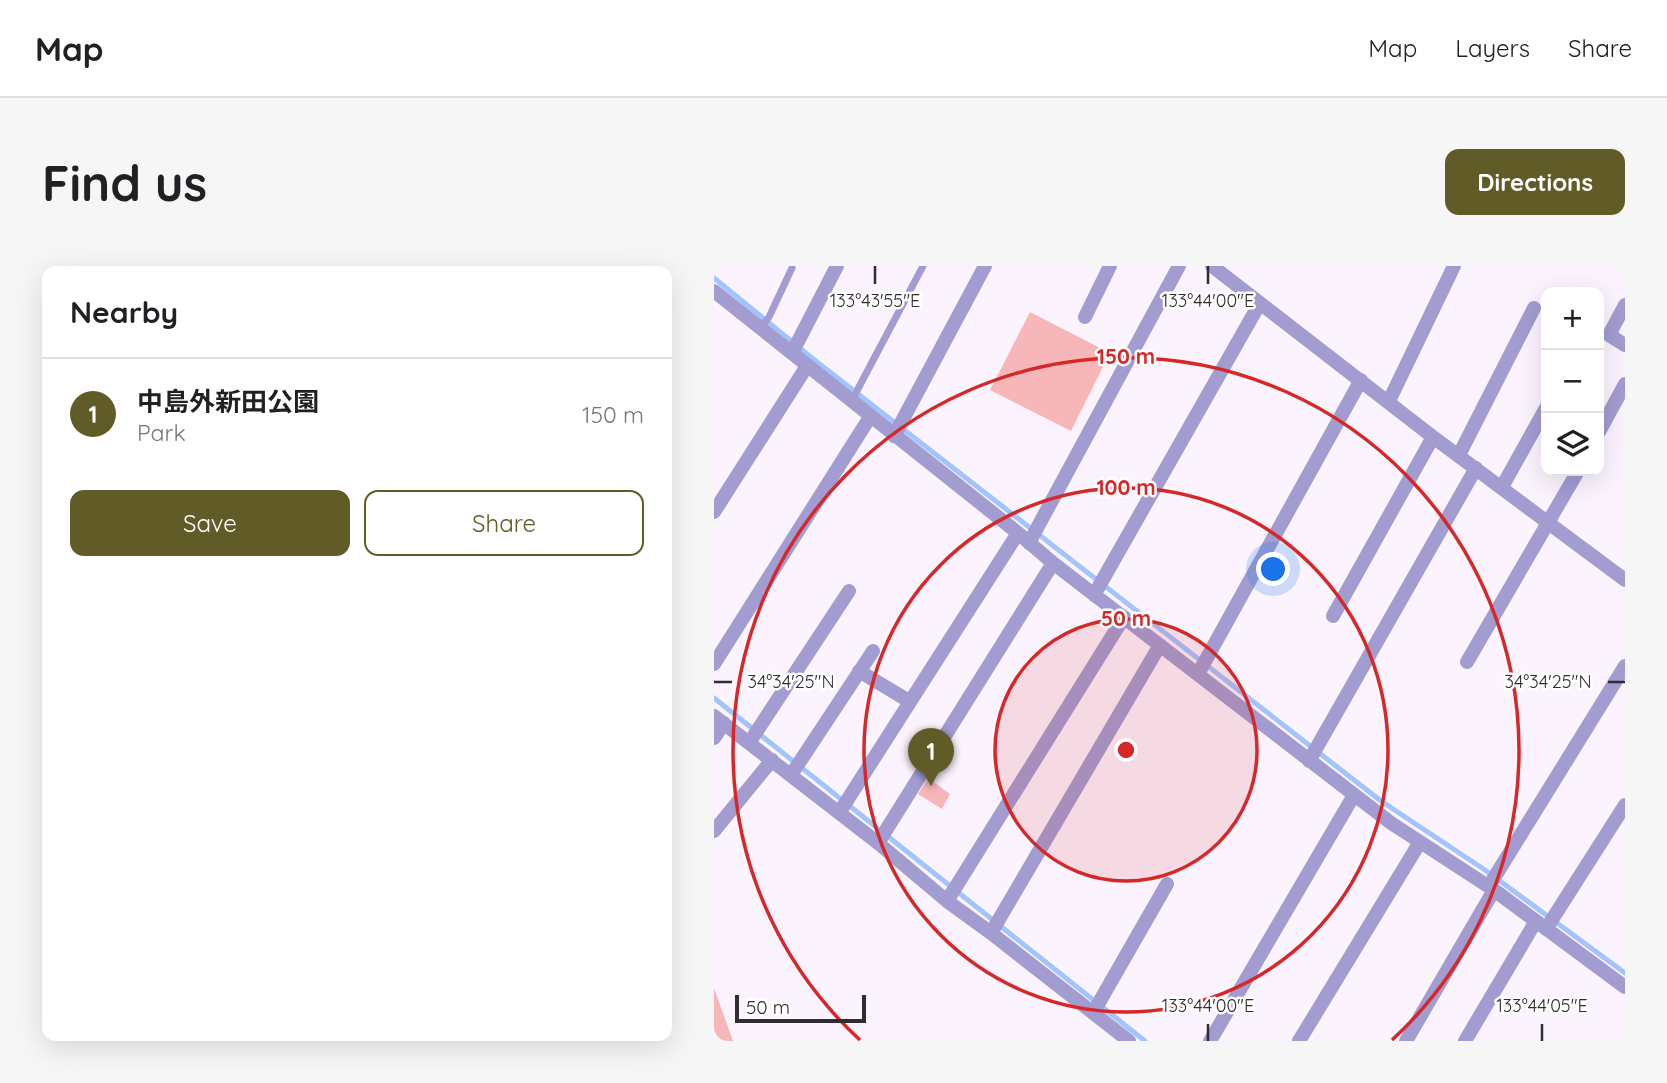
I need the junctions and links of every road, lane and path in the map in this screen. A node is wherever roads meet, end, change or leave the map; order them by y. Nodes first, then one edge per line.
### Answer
1 (837, 266) edge
2 (923, 266) edge
3 (985, 266) edge
4 (1110, 266) edge
5 (1179, 266) edge
6 (1212, 266) edge
7 (1454, 266) edge
8 (792, 268) dead end
9 (714, 291) edge
10 (1260, 303) junction
11 (1625, 305) edge
12 (1534, 308) dead end
13 (1085, 317) dead end
14 (765, 323) junction
15 (1625, 345) edge
16 (794, 348) junction
17 (807, 366) junction
18 (1361, 380) junction
19 (1625, 384) edge
20 (855, 395) junction
21 (1389, 401) junction
22 (1541, 410) edge
23 (870, 416) junction
24 (1604, 423) edge
25 (898, 429) junction
26 (1433, 437) junction
27 (1459, 455) junction
28 (1476, 468) junction
29 (1575, 476) edge
30 (1502, 487) junction
31 (714, 512) edge
32 (1549, 523) junction
33 (1018, 533) junction
34 (1033, 536) junction
35 (1053, 563) junction
36 (1625, 580) edge
37 (1099, 588) junction
38 (849, 591) dead end
39 (1333, 616) dead end
40 (1124, 617) junction
41 (1160, 645) junction
42 (873, 651) dead end
43 (1467, 662) dead end
44 (714, 664) edge
45 (1625, 666) edge
46 (1202, 667) junction
47 (859, 671) junction
48 (909, 701) junction
49 (719, 720) edge
50 (714, 738) edge
51 (749, 742) junction
52 (1313, 754) junction
53 (772, 760) junction
54 (792, 774) junction
55 (1354, 795) junction
56 (1625, 805) edge
57 (839, 813) junction
58 (714, 831) edge
59 (879, 842) junction
60 (1420, 842) junction
61 (1493, 882) junction
62 (1167, 884) dead end
63 (947, 901) junction
64 (1547, 923) junction
65 (991, 933) junction
66 (1625, 987) edge
67 (1094, 1012) junction
68 (1129, 1041) edge
69 (1210, 1041) edge
70 (1299, 1041) edge
71 (1406, 1041) edge
72 (1465, 1041) edge

1 - 16 street
2 - 20 lane
3 - 25 street
4 - 13 street
5 - 34 street
6 - 10 street
7 - 21 street
8 - 14 lane
9 - 14 street
10 - 18 street
10 - 37 street
11 - 15 street
12 - 27 street
14 - 16 street
16 - 17 street
17 - 20 street
17 - 31 street
18 - 21 street
18 - 46 street
19 - 24 street
20 - 23 street
21 - 26 street
22 - 30 street
23 - 25 street
23 - 44 street
25 - 33 street
26 - 27 street
26 - 39 street
27 - 28 street
28 - 30 street
28 - 52 street
29 - 32 street
30 - 32 street
32 - 36 street
32 - 43 street
33 - 34 street
33 - 48 street
34 - 35 street
35 - 37 street
35 - 59 street
37 - 40 street
38 - 51 street
40 - 41 street
40 - 63 street
41 - 46 street
41 - 65 street
42 - 47 street
45 - 61 street
46 - 52 street
47 - 48 street
47 - 54 street
48 - 57 street
49 - 50 street
49 - 51 street
51 - 53 street
52 - 55 street
53 - 54 street
53 - 58 street
54 - 57 street
55 - 60 street
55 - 69 street
56 - 64 street
57 - 59 street
59 - 63 street
60 - 61 street
60 - 70 street
61 - 64 street
61 - 71 street
62 - 67 street
63 - 65 street
64 - 66 street
64 - 72 street
65 - 67 street
67 - 68 street

